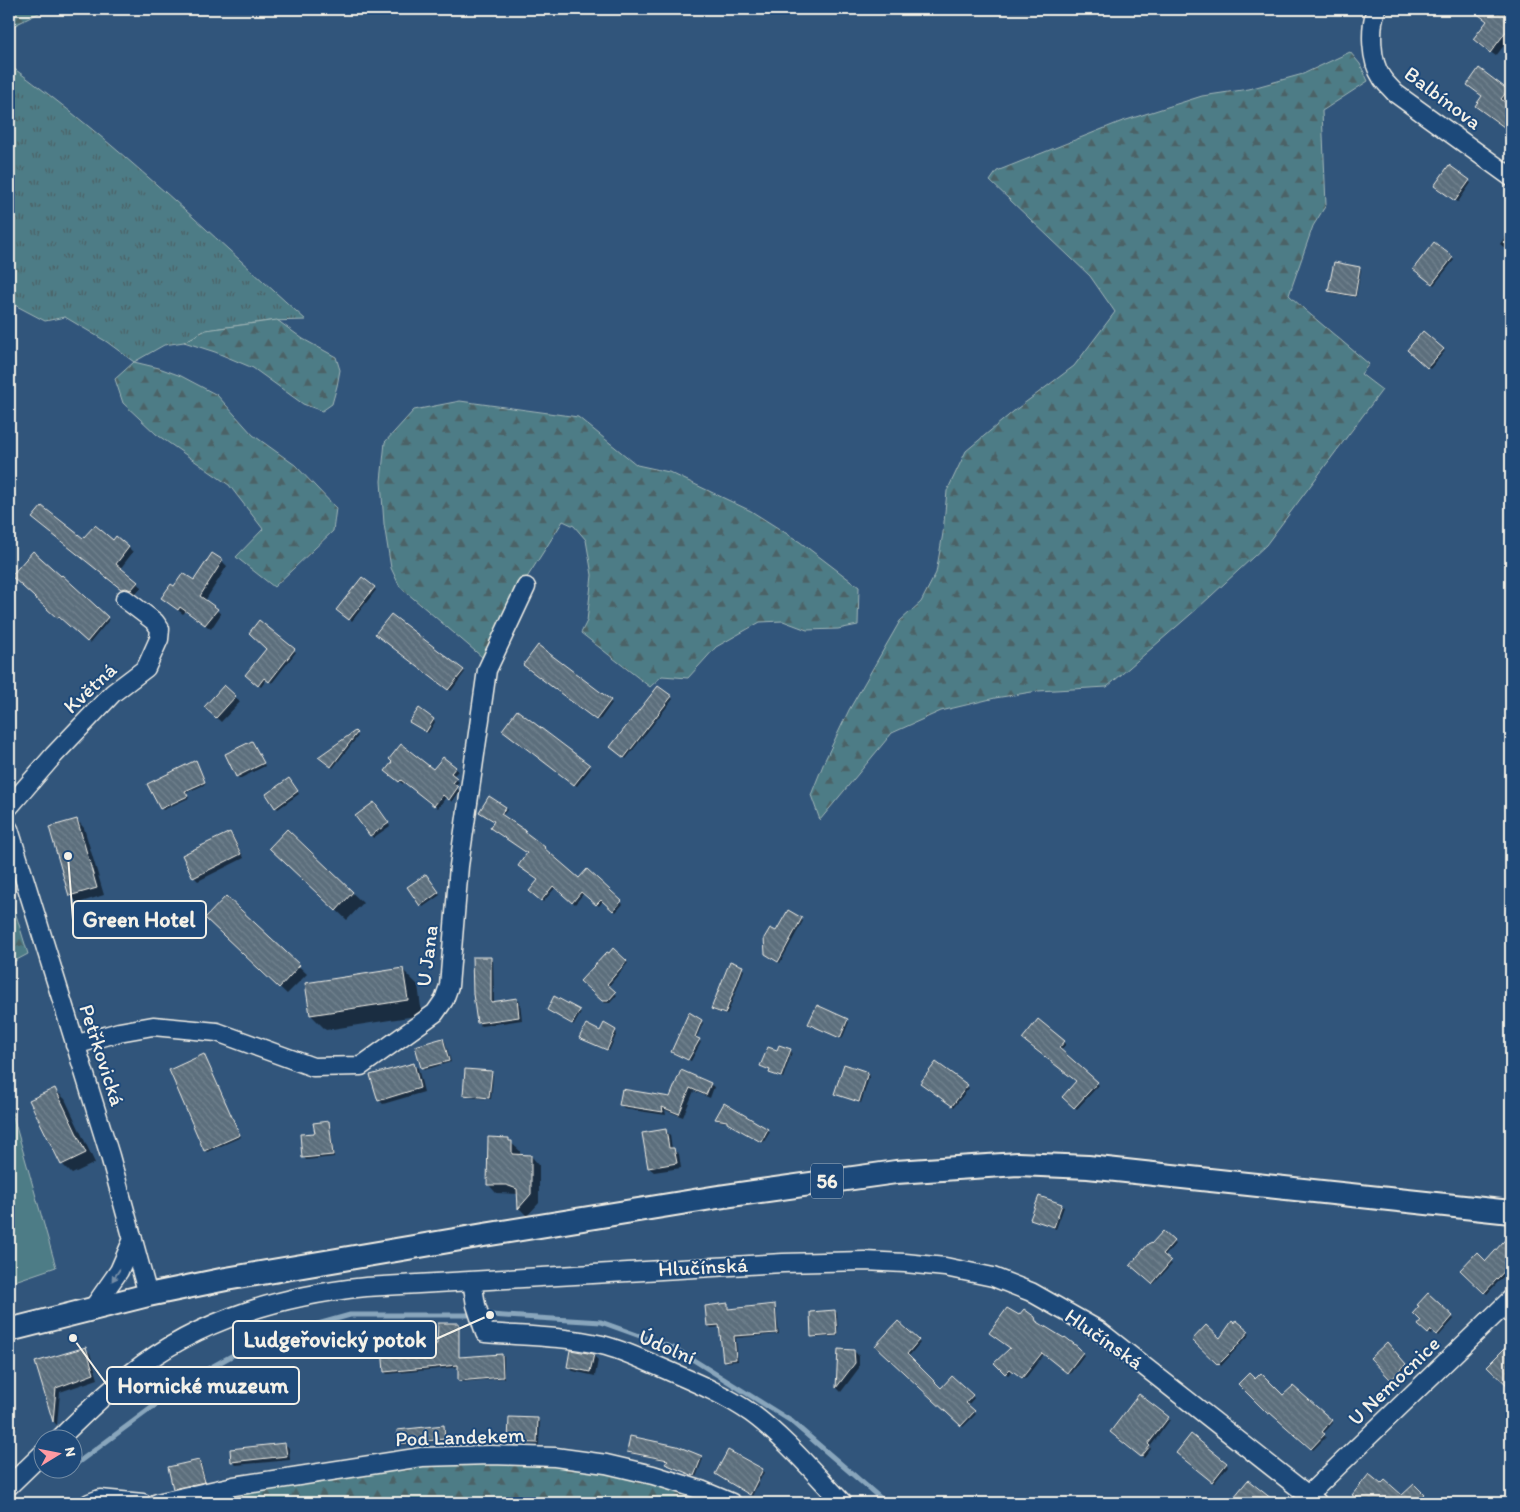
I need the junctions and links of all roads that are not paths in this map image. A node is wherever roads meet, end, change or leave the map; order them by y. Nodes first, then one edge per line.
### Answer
1 (1376, 9) edge
2 (1511, 177) edge
3 (526, 587) dead end
4 (125, 599) dead end
5 (9, 808) edge
6 (9, 829) edge
7 (76, 1046) junction
8 (1511, 1212) edge
9 (133, 1239) junction
10 (472, 1281) junction
11 (148, 1295) junction
12 (1511, 1299) edge
13 (93, 1308) junction
14 (9, 1330) edge
15 (69, 1430) edge
16 (32, 1464) edge
17 (9, 1486) edge
18 (1313, 1499) edge
19 (89, 1503) edge
20 (143, 1503) edge
21 (157, 1503) edge
22 (732, 1503) edge
23 (843, 1503) edge

1 - 2 street, Balbínova
3 - 7 street, U Jana
4 - 5 street, Květná
6 - 7 street, Petřkovická
7 - 9 street, Petřkovická
8 - 11 main road, 56
9 - 11 street, Petřkovická
9 -> 13 street
10 - 15 street, Hlučínská
10 - 18 street, Hlučínská
10 - 23 street, Údolní
11 - 13 main road, 56
12 - 18 street, U Nemocnice
13 - 14 main road, 56
16 - 17 street
19 - 20 street
21 - 22 street, Pod Landekem

